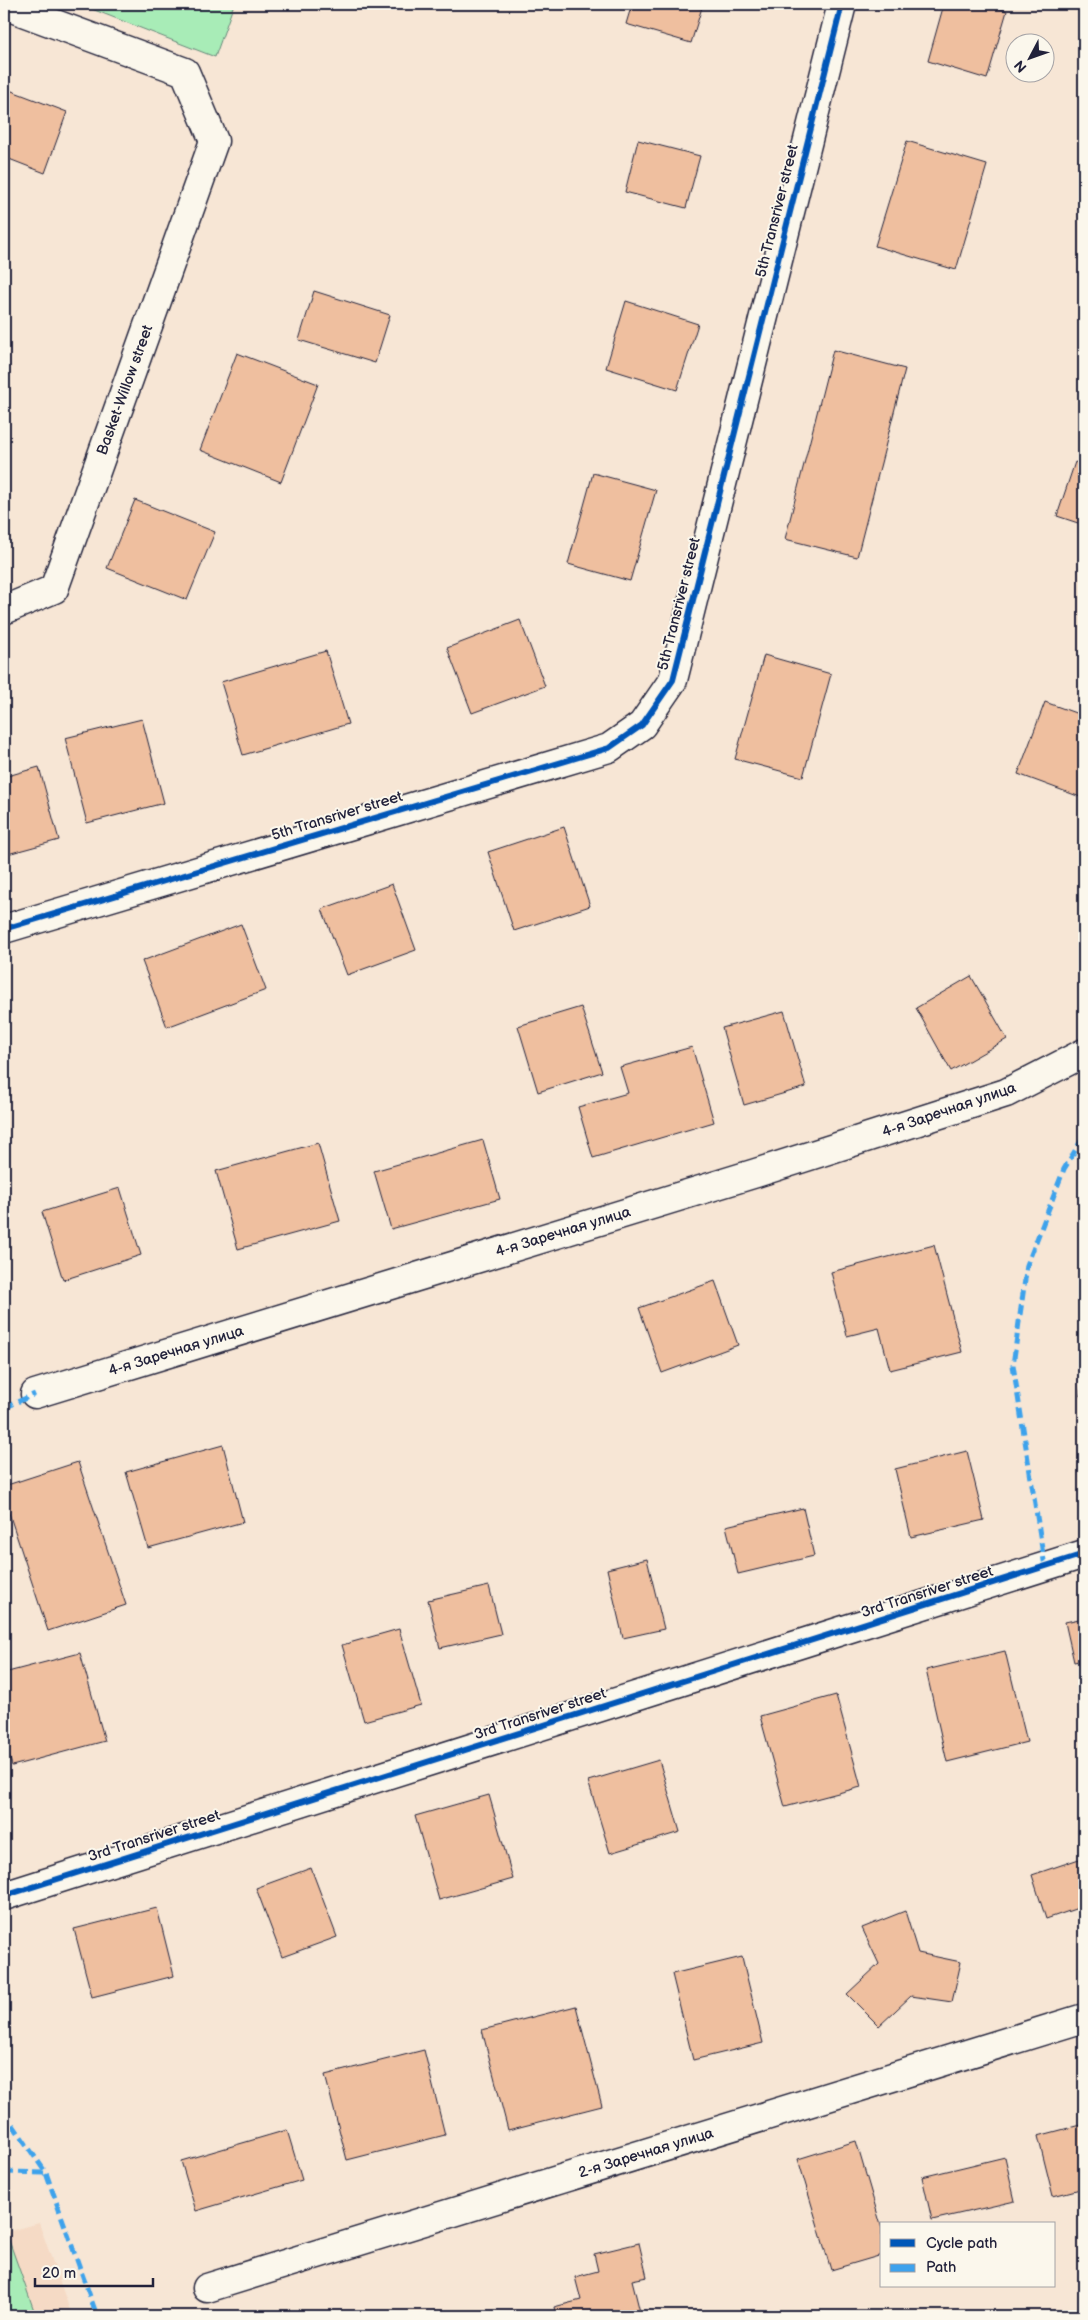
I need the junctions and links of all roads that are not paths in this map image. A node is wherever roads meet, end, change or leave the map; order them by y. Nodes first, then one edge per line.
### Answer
1 (842, 4) edge
2 (4, 5) edge
3 (4, 610) edge
4 (4, 929) edge
5 (1084, 1053) edge
6 (35, 1394) dead end
7 (1084, 1554) edge
8 (4, 1896) edge
9 (1084, 2018) edge
10 (207, 2288) dead end

1 - 4 street, 5th Transriver street
2 - 3 street, Basket-Willow street
5 - 6 street, 4-я Заречная улица
7 - 8 street, 3rd Transriver street
9 - 10 street, 2-я Заречная улица

